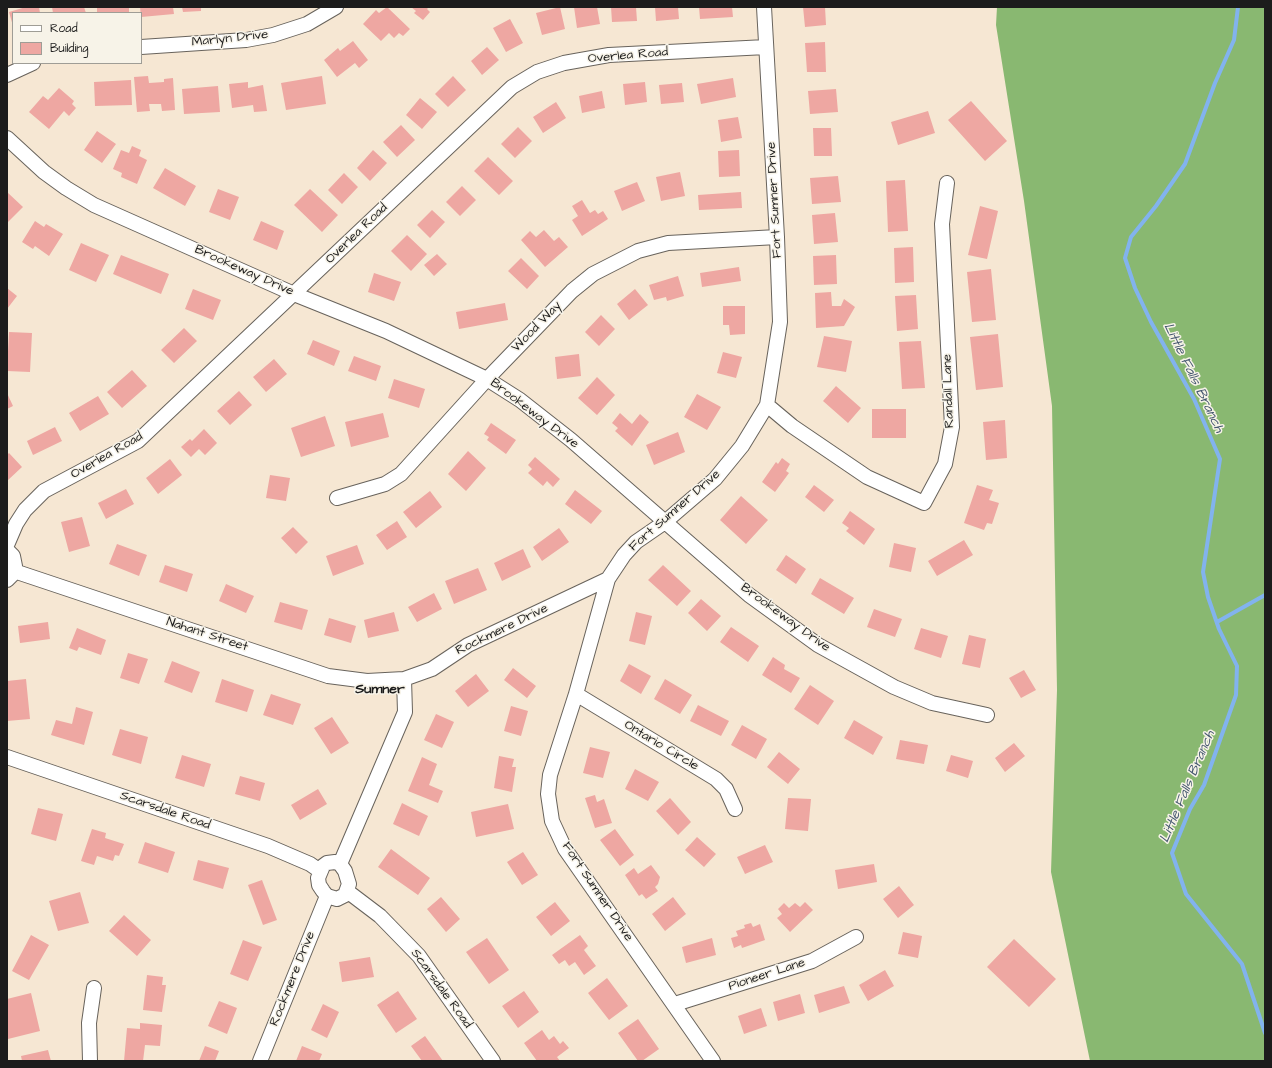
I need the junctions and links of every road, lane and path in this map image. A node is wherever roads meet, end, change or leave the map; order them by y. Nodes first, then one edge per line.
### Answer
1 (336, 7) edge
2 (764, 7) edge
3 (142, 47) edge
4 (766, 47) junction
5 (31, 64) edge
6 (7, 75) edge
7 (7, 138) edge
8 (947, 183) dead end
9 (777, 237) junction
10 (294, 294) junction
11 (487, 379) junction
12 (767, 405) junction
13 (337, 498) dead end
14 (665, 522) junction
15 (7, 545) edge
16 (7, 550) edge
17 (11, 575) edge
18 (608, 579) junction
19 (404, 679) junction
20 (576, 694) junction
21 (987, 715) dead end
22 (7, 757) edge
23 (735, 809) dead end
24 (340, 864) junction
25 (320, 871) junction
26 (347, 891) junction
27 (327, 896) junction
28 (856, 937) dead end
29 (94, 988) dead end
30 (675, 1004) junction
31 (90, 1061) edge
32 (260, 1061) edge
33 (493, 1061) edge
34 (713, 1061) edge

1 - 3 street, Marlyn Drive
2 - 4 street, Fort Sumner Drive
4 - 9 street, Fort Sumner Drive
4 - 10 street, Overlea Road
5 - 6 street
7 - 10 street, Brookeway Drive
8 - 12 street, Randall Lane
9 - 11 street, Wood Way
9 - 12 street, Fort Sumner Drive
10 - 11 street, Brookeway Drive
10 - 15 street, Overlea Road
11 - 13 street, Wood Way
11 - 14 street, Brookeway Drive
12 - 14 street, Fort Sumner Drive
14 - 18 street, Fort Sumner Drive
14 - 21 street, Brookeway Drive
16 - 17 street
17 - 19 street, Nahant Street
18 - 19 street, Rockmere Drive
18 - 20 street, Fort Sumner Drive
19 - 24 street
20 - 23 street, Ontario Circle
20 - 30 street, Fort Sumner Drive
22 - 25 street, Scarsdale Road
24 - 25 street
24 - 26 street
25 - 27 street
26 - 27 street
26 - 33 street, Scarsdale Road
27 - 32 street, Rockmere Drive
28 - 30 street, Pioneer Lane
29 - 31 street
30 - 34 street, Fort Sumner Drive

